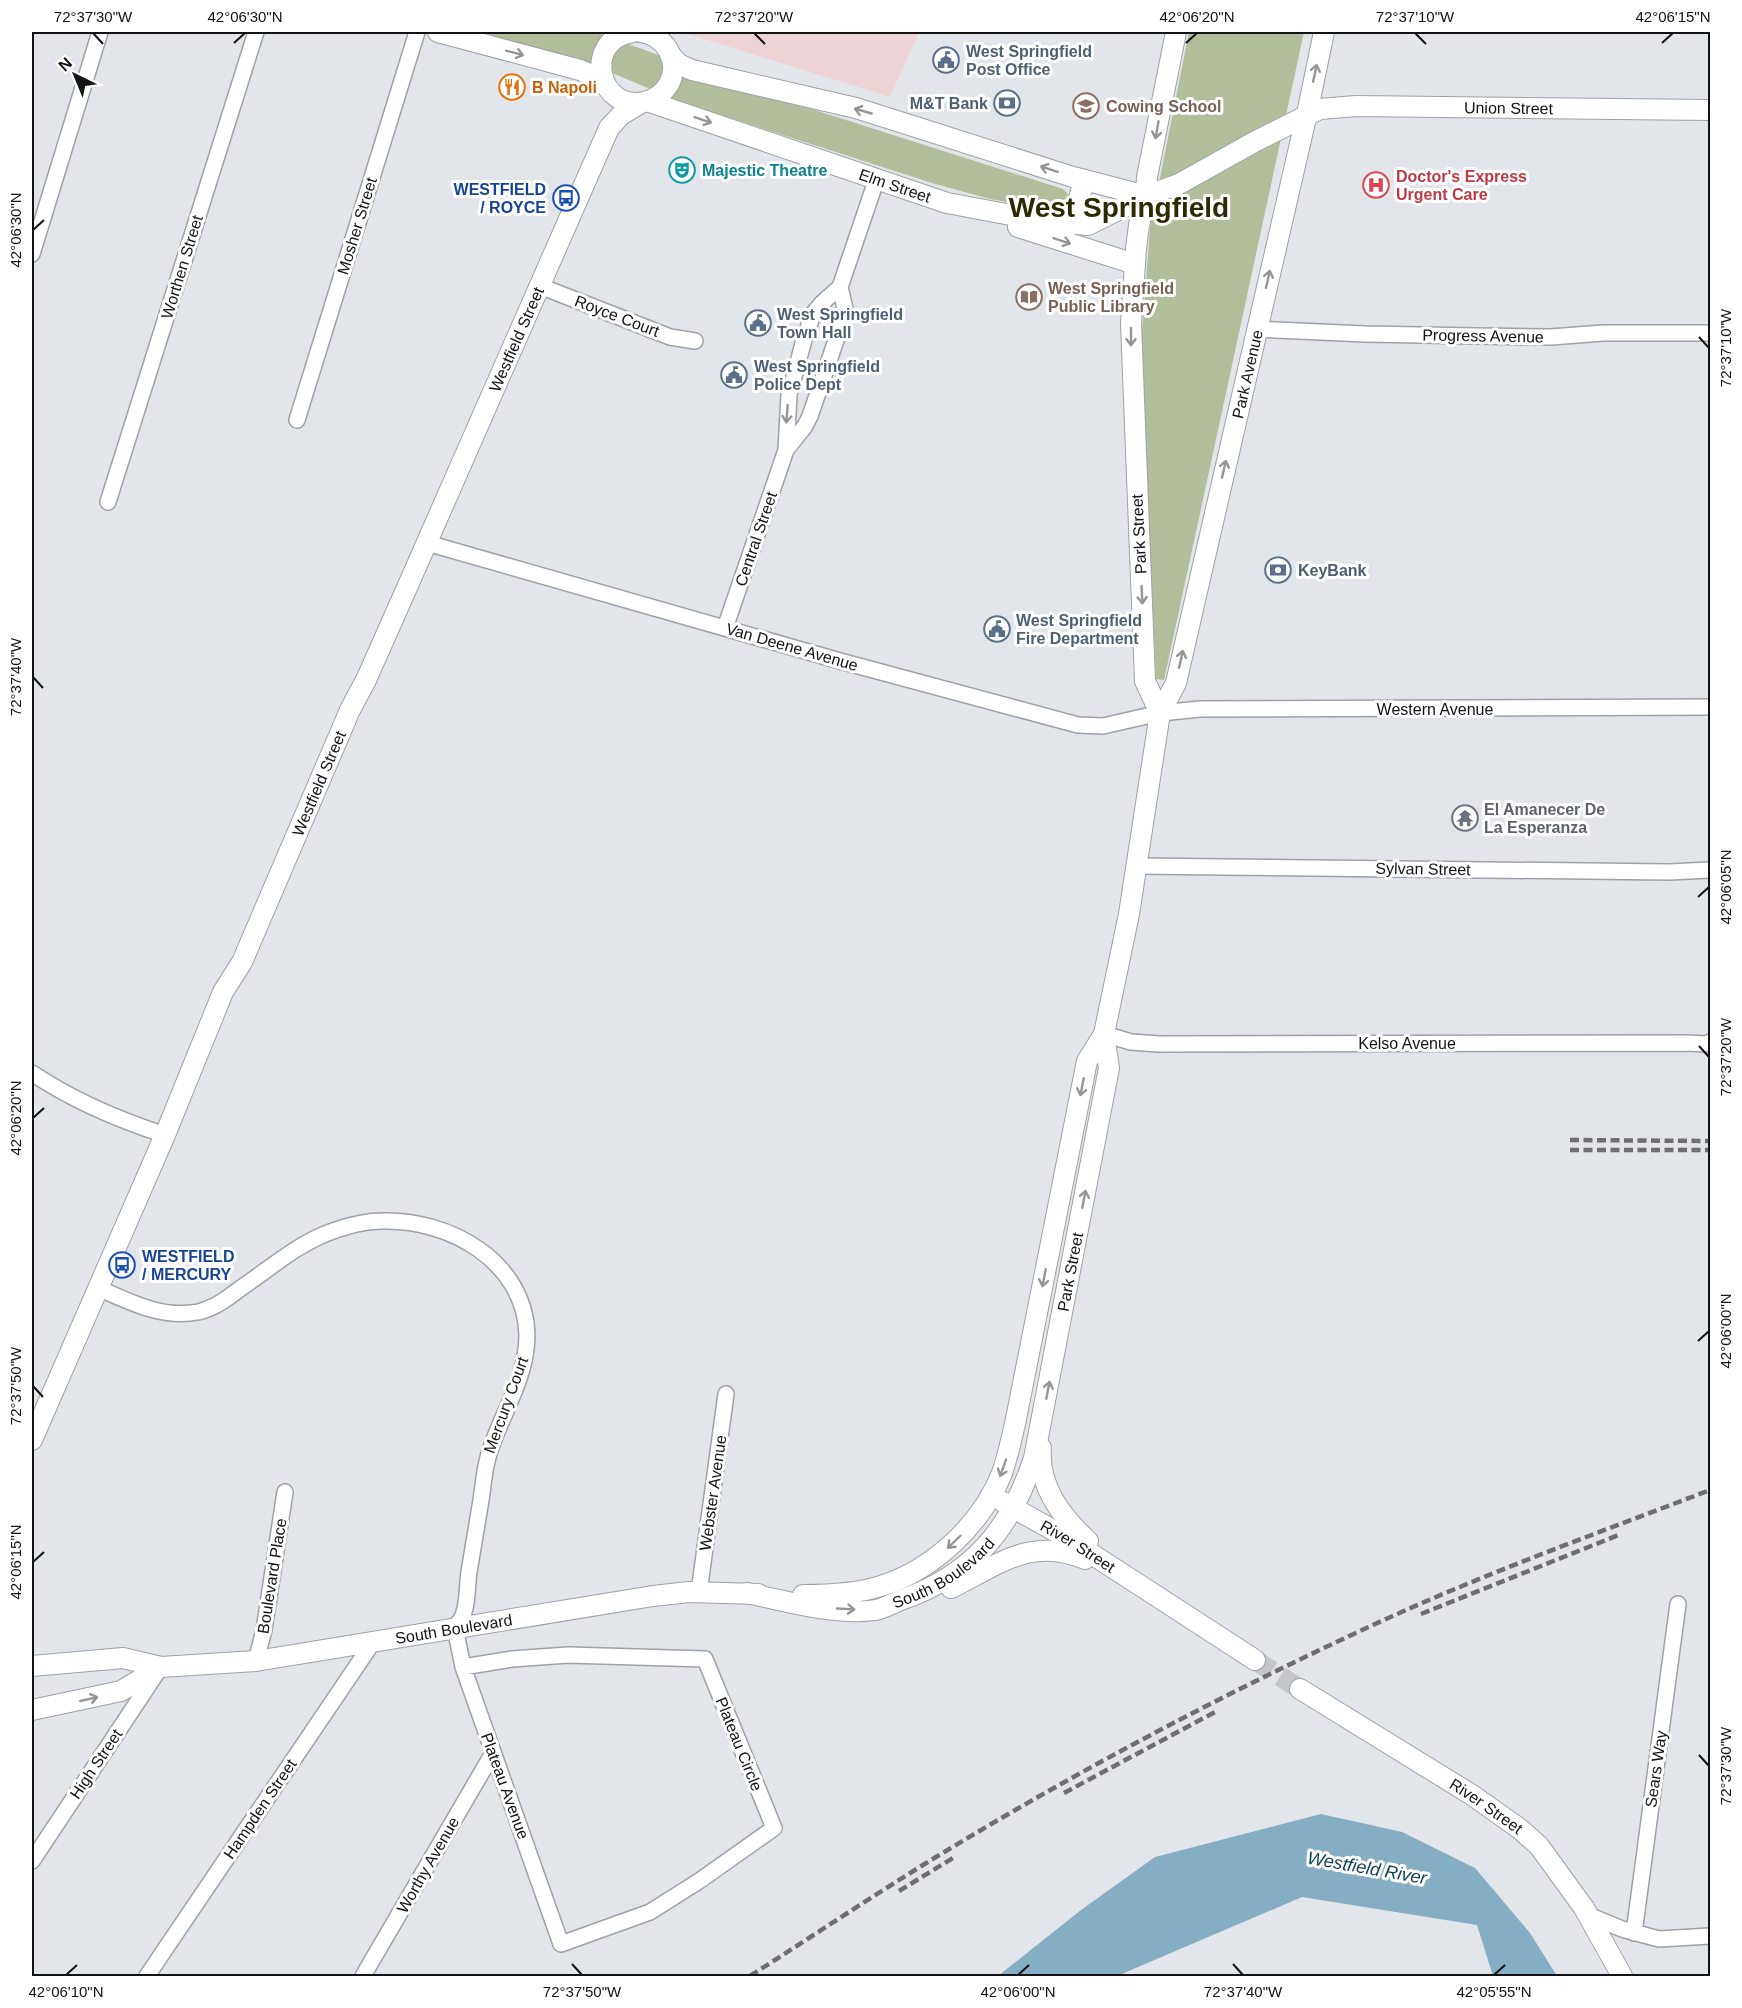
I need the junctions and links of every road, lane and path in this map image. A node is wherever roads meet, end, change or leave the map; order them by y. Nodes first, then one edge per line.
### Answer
1 (100, 32) edge
2 (256, 32) edge
3 (417, 32) edge
4 (438, 32) edge
5 (605, 32) edge
6 (633, 32) edge
7 (1176, 32) edge
8 (1324, 32) edge
9 (487, 38) edge
10 (670, 55) junction
11 (609, 89) junction
12 (644, 102) junction
13 (1710, 110) edge
14 (1306, 115) junction
15 (609, 128) junction
16 (877, 178) junction
17 (1084, 180) junction
18 (1146, 196) junction
19 (947, 203) junction
20 (1072, 224) junction
21 (32, 254) edge
22 (1135, 264) junction
23 (540, 286) junction
24 (840, 287) junction
25 (1256, 329) junction
26 (1710, 333) edge
27 (695, 341) dead end
28 (297, 420) dead end
29 (786, 450) junction
30 (108, 502) dead end
31 (427, 543) junction
32 (725, 628) junction
33 (1710, 707) edge
34 (1160, 713) junction
35 (1136, 866) junction
36 (1710, 870) edge
37 (1104, 1034) junction
38 (1710, 1042) edge
39 (32, 1073) edge
40 (165, 1135) junction
41 (98, 1288) junction
42 (726, 1394) dead end
43 (1043, 1415) junction
44 (32, 1440) edge
45 (285, 1492) dead end
46 (990, 1496) junction
47 (1015, 1506) junction
48 (1123, 1574) junction
49 (699, 1592) junction
50 (747, 1593) junction
51 (1678, 1604) dead end
52 (877, 1610) junction
53 (455, 1628) junction
54 (373, 1642) junction
55 (1255, 1660) tunnel mouth
56 (256, 1661) junction
57 (32, 1666) edge
58 (161, 1666) junction
59 (463, 1667) junction
60 (1300, 1689) tunnel mouth
61 (32, 1710) edge
62 (494, 1753) junction
63 (32, 1861) edge
64 (1588, 1914) junction
65 (1634, 1933) junction
66 (1710, 1936) edge
67 (561, 1944) joint
68 (147, 1977) edge
69 (363, 1977) edge
70 (1622, 1977) edge

1 - 21 street
2 - 30 street, Worthen Street
3 - 28 street, Mosher Street
4 - 9 main road
5 - 6 main road
6 - 10 main road
6 - 11 main road
7 -> 18 main road, Park Street
14 -> 8 main road, Park Avenue
9 -> 11 main road
10 - 12 main road
17 -> 10 main road
11 - 12 main road
11 - 15 main road, Westfield Street
12 - 15 main road, Westfield Street
12 -> 16 main road, Elm Street
13 - 14 main road, Union Street
14 - 18 main road, Elm Street
25 -> 14 main road, Park Avenue
15 - 23 main road, Westfield Street
16 - 19 main road, Elm Street
16 - 24 street, Central Street
17 - 18 main road
17 - 20 main road
18 - 20 main road, Elm Street
18 - 22 main road, Park Street
19 - 20 main road, Elm Street
19 -> 22 main road
22 -> 34 main road, Park Street
23 - 27 street, Royce Court
23 - 31 main road, Westfield Street
24 - 29 street, Central Street
24 -> 29 street, Central Street
25 - 26 street, Progress Avenue
34 -> 25 main road, Park Avenue
29 - 32 street, Central Street
31 - 32 street, Van Deene Avenue
31 - 40 main road, Westfield Street
32 - 34 street, Van Deene Avenue
33 - 34 street, Western Avenue
34 - 35 main road, Park Street
35 - 36 street, Sylvan Street
35 - 37 main road, Park Street
37 - 38 street, Kelso Avenue
43 -> 37 main road, Park Street
37 -> 46 main road, Park Street
39 - 40 street
40 - 41 main road, Westfield Street
41 - 44 main road, Westfield Street
41 - 53 street, Mercury Court
42 - 49 street, Webster Avenue
43 - 47 main road, Park Street
43 - 48 main road
45 - 56 street, Boulevard Place
46 - 47 main road, River Street
46 -> 50 main road, South Boulevard
47 - 48 main road, River Street
47 - 52 main road, South Boulevard
48 - 52 main road
48 - 55 main road, River Street
49 - 50 main road, South Boulevard
49 - 53 main road, South Boulevard
50 -> 52 main road, South Boulevard
51 - 65 street, Sears Way
53 - 54 main road, South Boulevard
53 - 59 street, Plateau Avenue
54 - 56 main road, South Boulevard
54 - 68 street, Hampden Street
56 - 58 main road, South Boulevard
57 - 58 main road, South Boulevard
61 -> 58 main road, South Boulevard
58 - 63 street, High Street
59 - 62 street, Plateau Avenue
59 - 67 street, Plateau Circle
60 - 64 main road, River Street
62 - 67 street, Plateau Avenue
62 - 69 street, Worthy Avenue
64 - 65 street
64 - 70 main road, River Street
65 - 66 street

